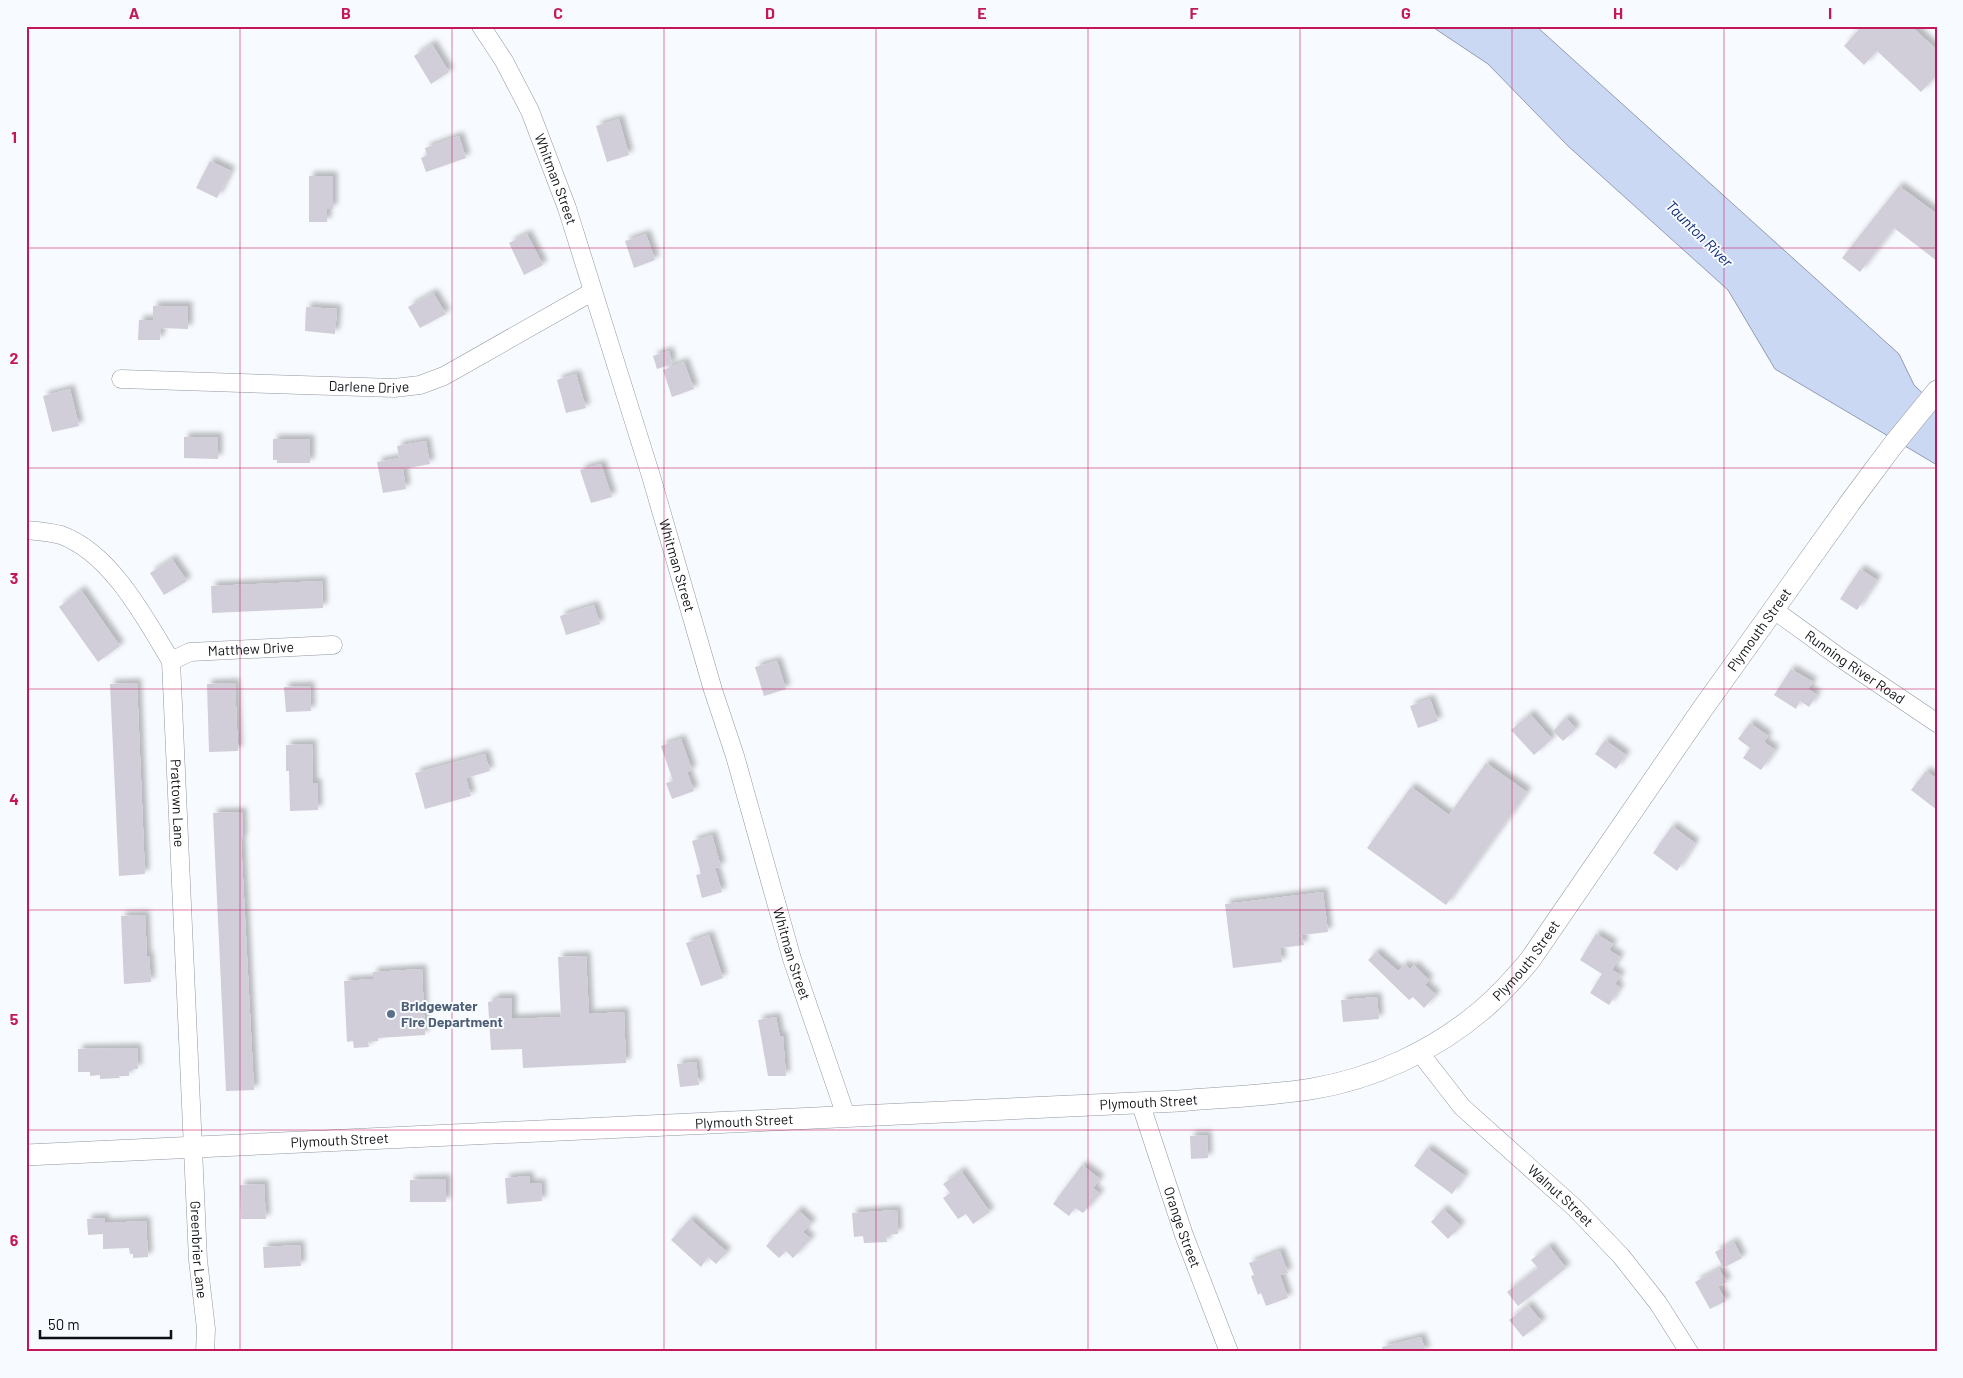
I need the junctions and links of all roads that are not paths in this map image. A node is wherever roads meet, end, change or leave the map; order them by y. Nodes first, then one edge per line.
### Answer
1 (481, 26) edge
2 (592, 292) junction
3 (121, 379) dead end
4 (1936, 392) edge
5 (26, 530) edge
6 (1774, 610) junction
7 (333, 645) dead end
8 (171, 661) junction
9 (1937, 723) edge
10 (1420, 1052) junction
11 (1140, 1102) junction
12 (846, 1116) junction
13 (193, 1148) junction
14 (26, 1155) edge
15 (205, 1352) edge
16 (1229, 1352) edge
17 (1689, 1352) edge

1 - 2 street, Whitman Street
2 - 3 street, Darlene Drive
2 - 12 street, Whitman Street
4 - 6 main road, Plymouth Street
5 - 8 street, Prattown Lane
6 - 9 street, Running River Road
6 - 10 main road, Plymouth Street
7 - 8 street, Matthew Drive
8 - 13 street, Prattown Lane
10 - 11 main road, Plymouth Street
10 - 17 street, Walnut Street
11 - 12 main road, Plymouth Street
11 - 16 street, Orange Street
12 - 13 main road, Plymouth Street
13 - 14 main road, Plymouth Street
13 - 15 street, Greenbrier Lane

